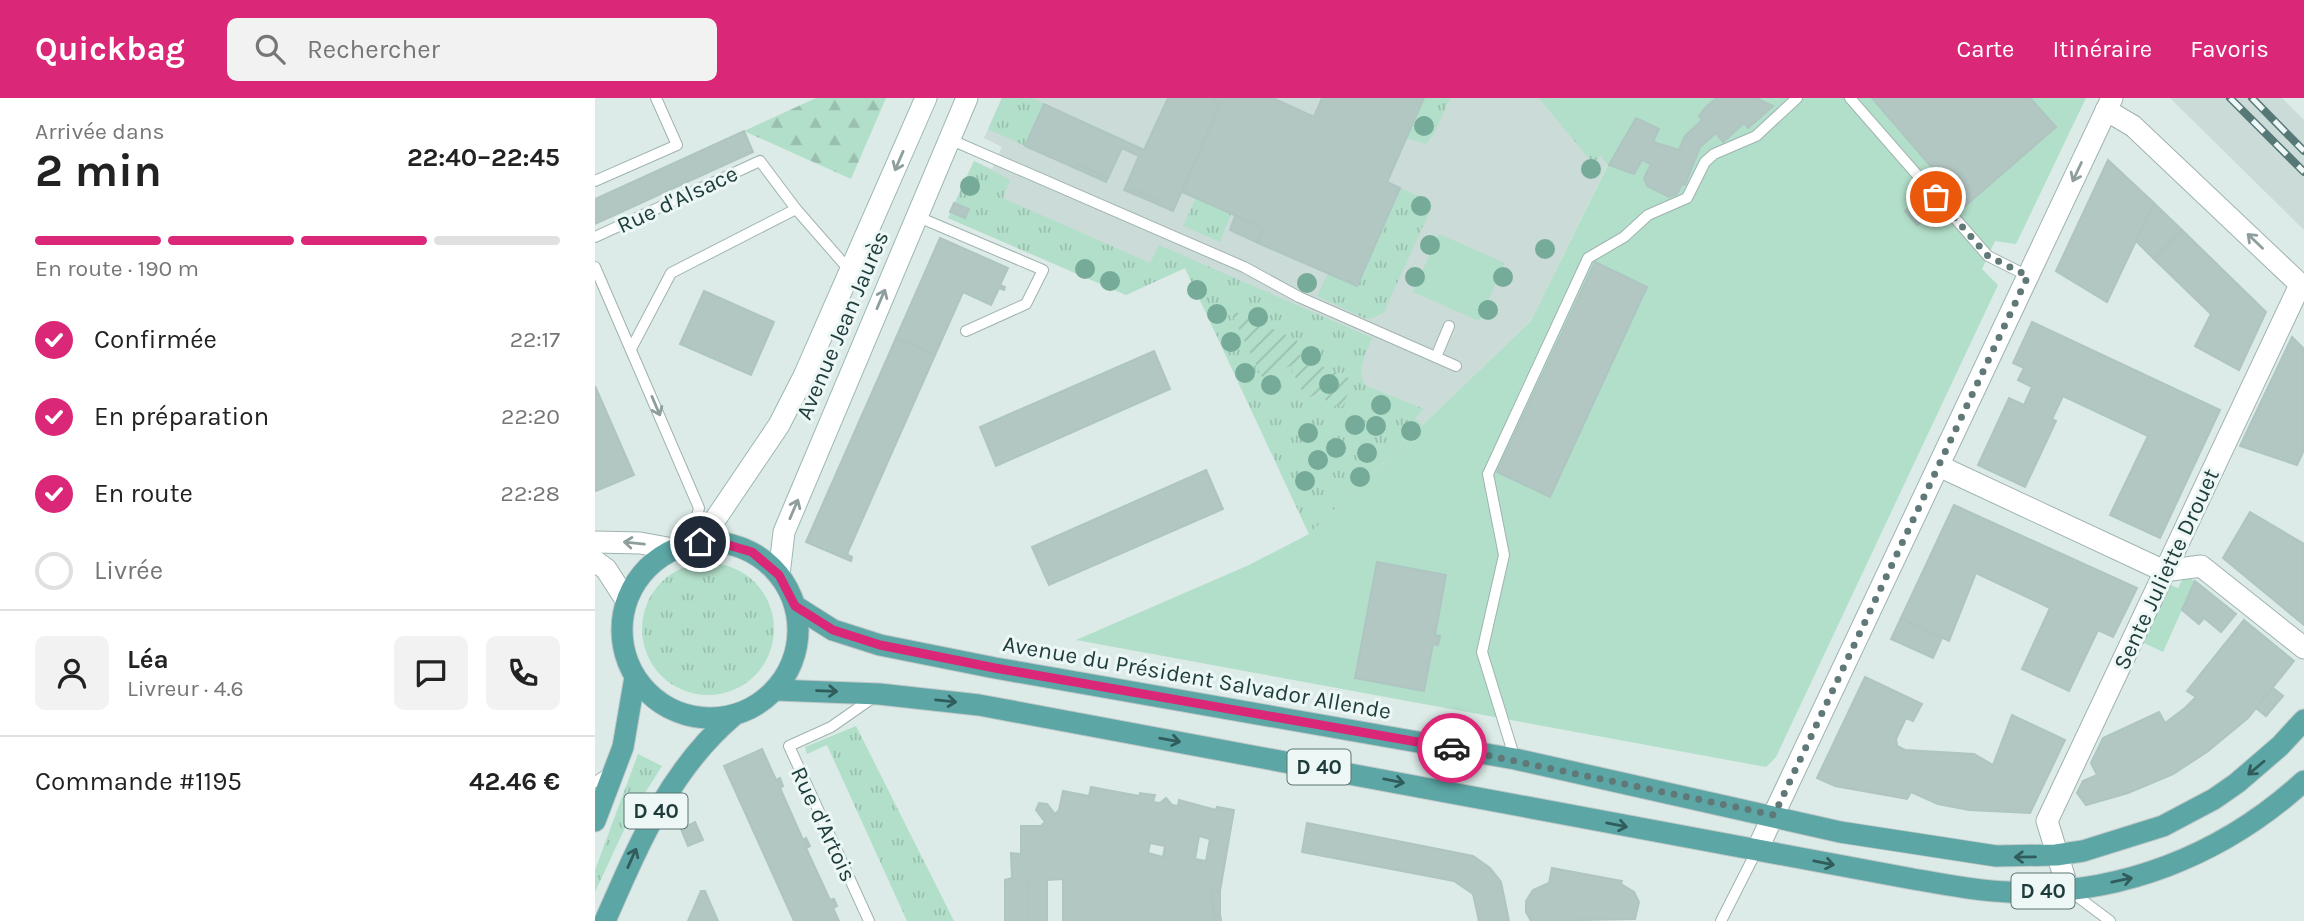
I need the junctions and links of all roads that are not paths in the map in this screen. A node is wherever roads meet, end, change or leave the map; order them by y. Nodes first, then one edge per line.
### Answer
1 (656, 98) edge
2 (926, 98) edge
3 (967, 98) edge
4 (1797, 98) edge
5 (1850, 98) edge
6 (2109, 104) edge
7 (949, 139) junction
8 (595, 181) edge
9 (796, 209) junction
10 (916, 216) junction
11 (595, 237) edge
12 (595, 267) edge
13 (851, 272) junction
14 (2028, 276) junction
15 (2302, 287) edge
16 (1449, 326) dead end
17 (966, 331) dead end
18 (631, 349) junction
19 (1436, 357) junction
20 (1456, 366) dead end
21 (1939, 466) junction
22 (595, 542) edge
23 (688, 545) junction
24 (595, 561) edge
25 (2164, 572) junction
26 (779, 575) junction
27 (626, 600) junction
28 (795, 606) junction
29 (2304, 648) edge
30 (635, 677) junction
31 (775, 690) junction
32 (879, 694) junction
33 (732, 717) junction
34 (2304, 720) edge
35 (1515, 759) junction
36 (616, 768) junction
37 (2304, 781) edge
38 (595, 782) edge
39 (1774, 815) junction
40 (595, 821) edge
41 (1757, 850) junction
42 (2056, 855) junction
43 (2068, 889) junction
44 (605, 921) edge
45 (869, 921) edge
46 (1721, 921) edge
47 (2110, 921) edge

1 - 8 lane
2 -> 13 street, Avenue Jean Jaurès
3 - 7 street, Avenue Jean Jaurès
4 - 35 lane
5 - 14 lane
6 -> 14 street
15 -> 6 street
7 - 10 street, Avenue Jean Jaurès
7 - 19 lane
9 - 11 lane, Rue d'Alsace
9 - 13 lane
9 - 18 lane
10 - 17 lane
26 -> 10 street, Avenue Jean Jaurès
12 - 18 lane
13 - 23 street, Avenue Jean Jaurès
14 - 21 street
15 - 25 street, Sente Juliette Drouet
16 - 19 lane
18 -> 23 lane
19 - 20 lane
21 - 25 street
21 - 39 street
23 -> 22 street
23 - 26 main road
23 - 27 main road
24 - 27 street
25 - 29 street
25 - 42 street, Sente Juliette Drouet
26 - 28 main road
27 - 30 main road
28 - 31 main road
28 - 35 main road, Avenue du Président Salvador Allende / D 40
30 - 33 main road
30 - 36 main road, D 40
31 -> 32 main road, D 40
31 - 33 main road
32 -> 41 main road, D 40
32 - 45 lane, Rue d'Artois
44 -> 33 main road, D 40
34 -> 42 main road, Avenue du Président Salvador Allende / D 40
35 - 39 main road, Avenue du Président Salvador Allende / D 40
36 - 38 lane
36 - 40 main road, D 40
43 -> 37 main road, D 40
39 - 41 street
42 -> 39 main road, Avenue du Président Salvador Allende / D 40
41 -> 43 main road, D 40
41 - 46 lane
42 - 43 street, Sente Juliette Drouet
43 - 47 lane

